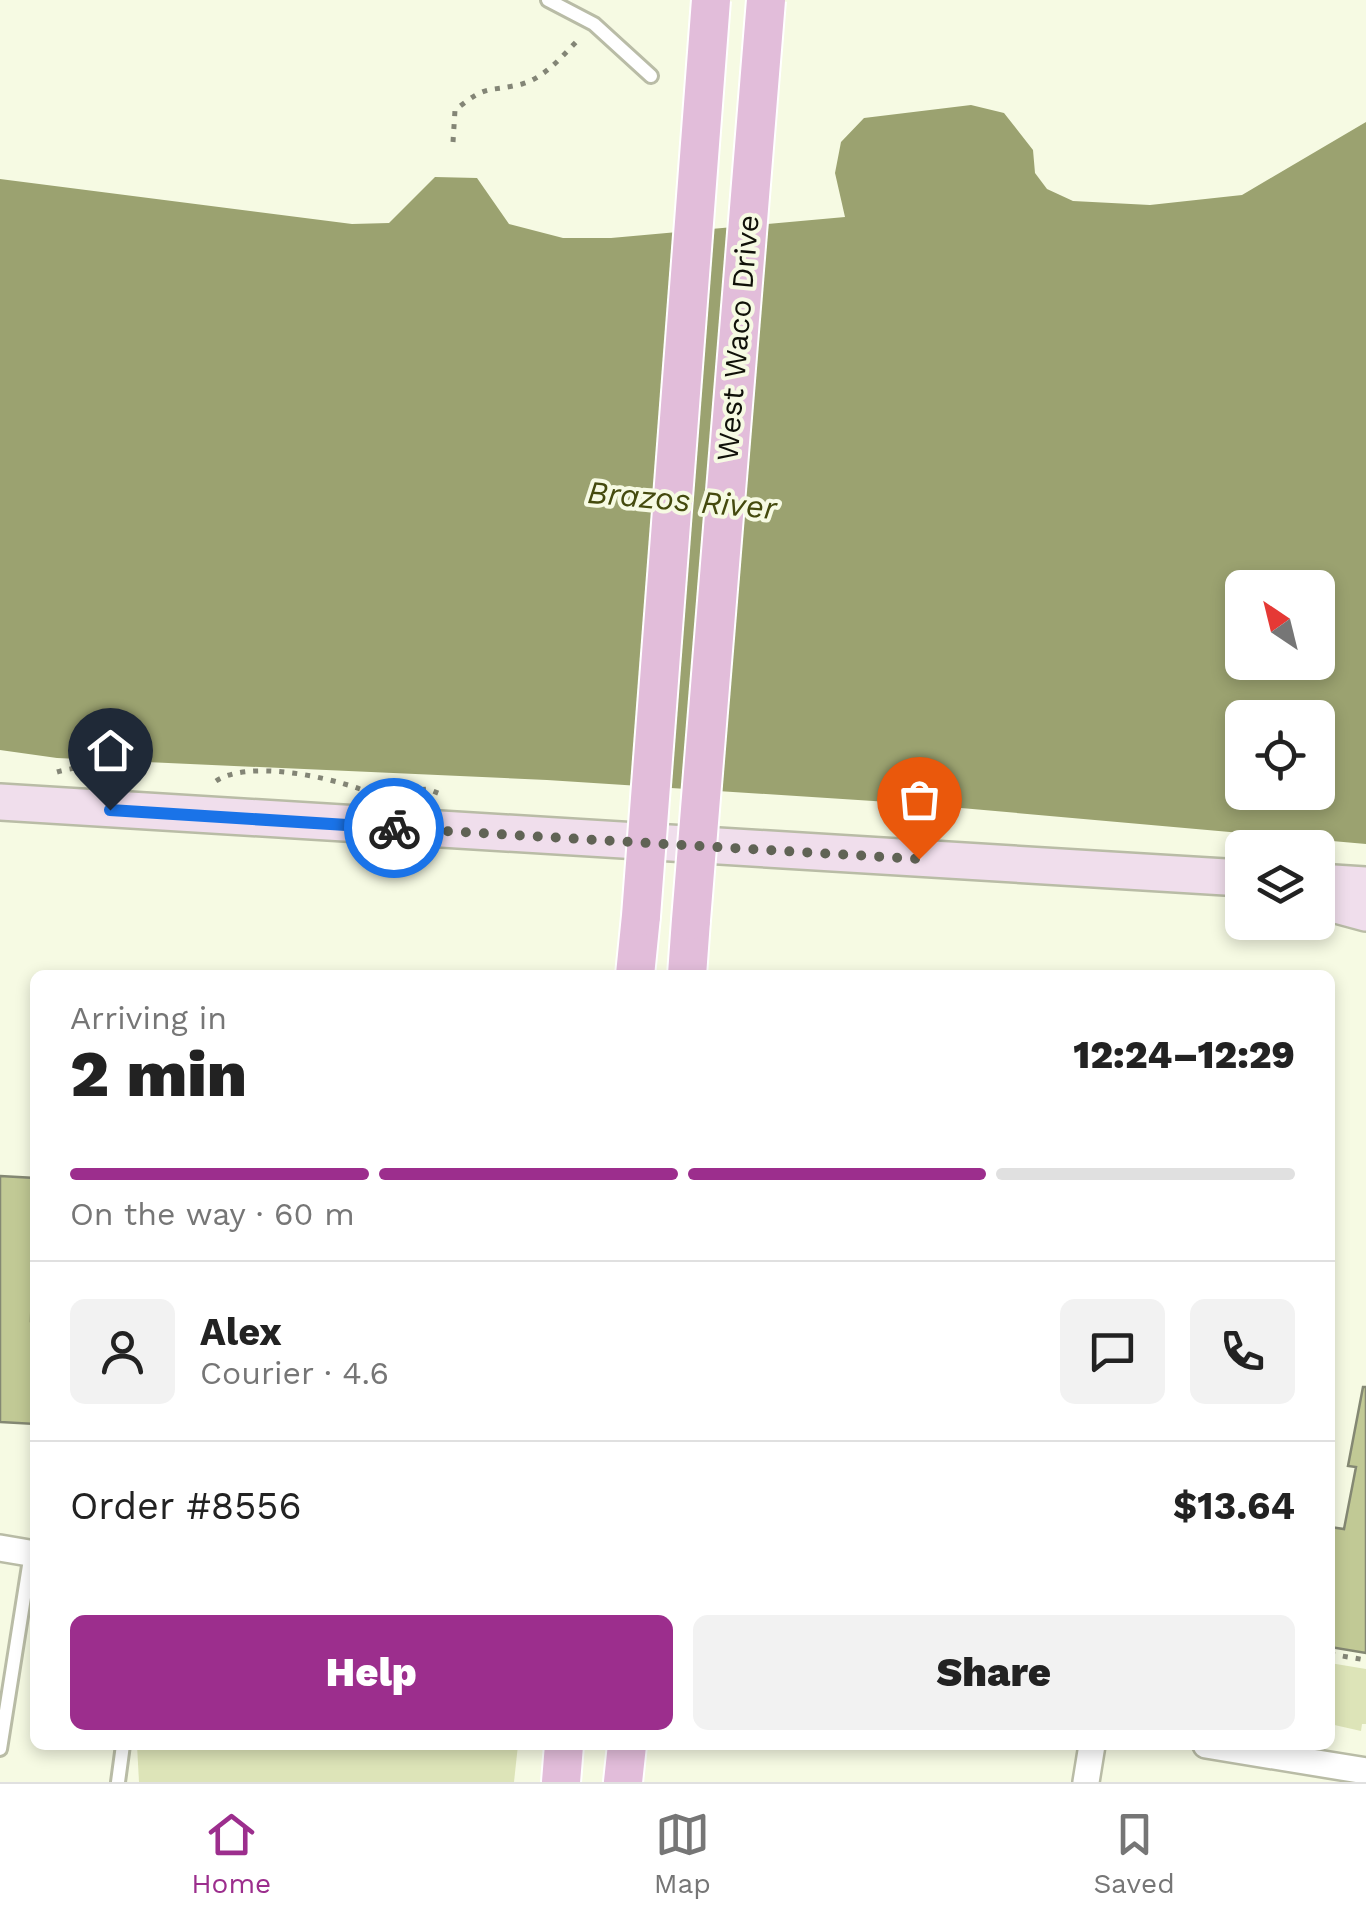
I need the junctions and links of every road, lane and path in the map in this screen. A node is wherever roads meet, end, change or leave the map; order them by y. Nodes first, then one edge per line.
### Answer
1 (548, 0) edge
2 (711, 0) edge
3 (766, 0) edge
4 (594, 24) junction
5 (651, 76) dead end
6 (453, 142) dead end
7 (0, 802) edge
8 (1225, 877) edge
9 (1335, 883) edge
10 (1366, 885) edge
11 (1335, 905) edge
12 (1366, 913) edge
13 (635, 970) edge
14 (687, 970) edge
15 (0, 1548) edge
16 (30, 1553) edge
17 (30, 1571) edge
18 (1335, 1655) edge
19 (1366, 1660) edge
20 (0, 1749) edge
21 (123, 1750) edge
22 (564, 1750) edge
23 (626, 1750) edge
24 (1091, 1750) edge
25 (1237, 1750) edge
26 (1366, 1771) edge
27 (118, 1782) edge
28 (561, 1782) edge
29 (623, 1782) edge
30 (1086, 1782) edge

1 - 4 lane
2 - 13 main road, West Waco Drive, bridge
3 - 14 main road, West Waco Drive, bridge
4 - 5 lane
4 - 6 path
7 - 8 street
9 - 10 street
11 - 12 street
15 - 16 street
17 - 20 lane
18 - 19 path
21 - 27 lane
22 - 28 main road
23 - 29 main road
24 - 30 street
25 - 26 street

